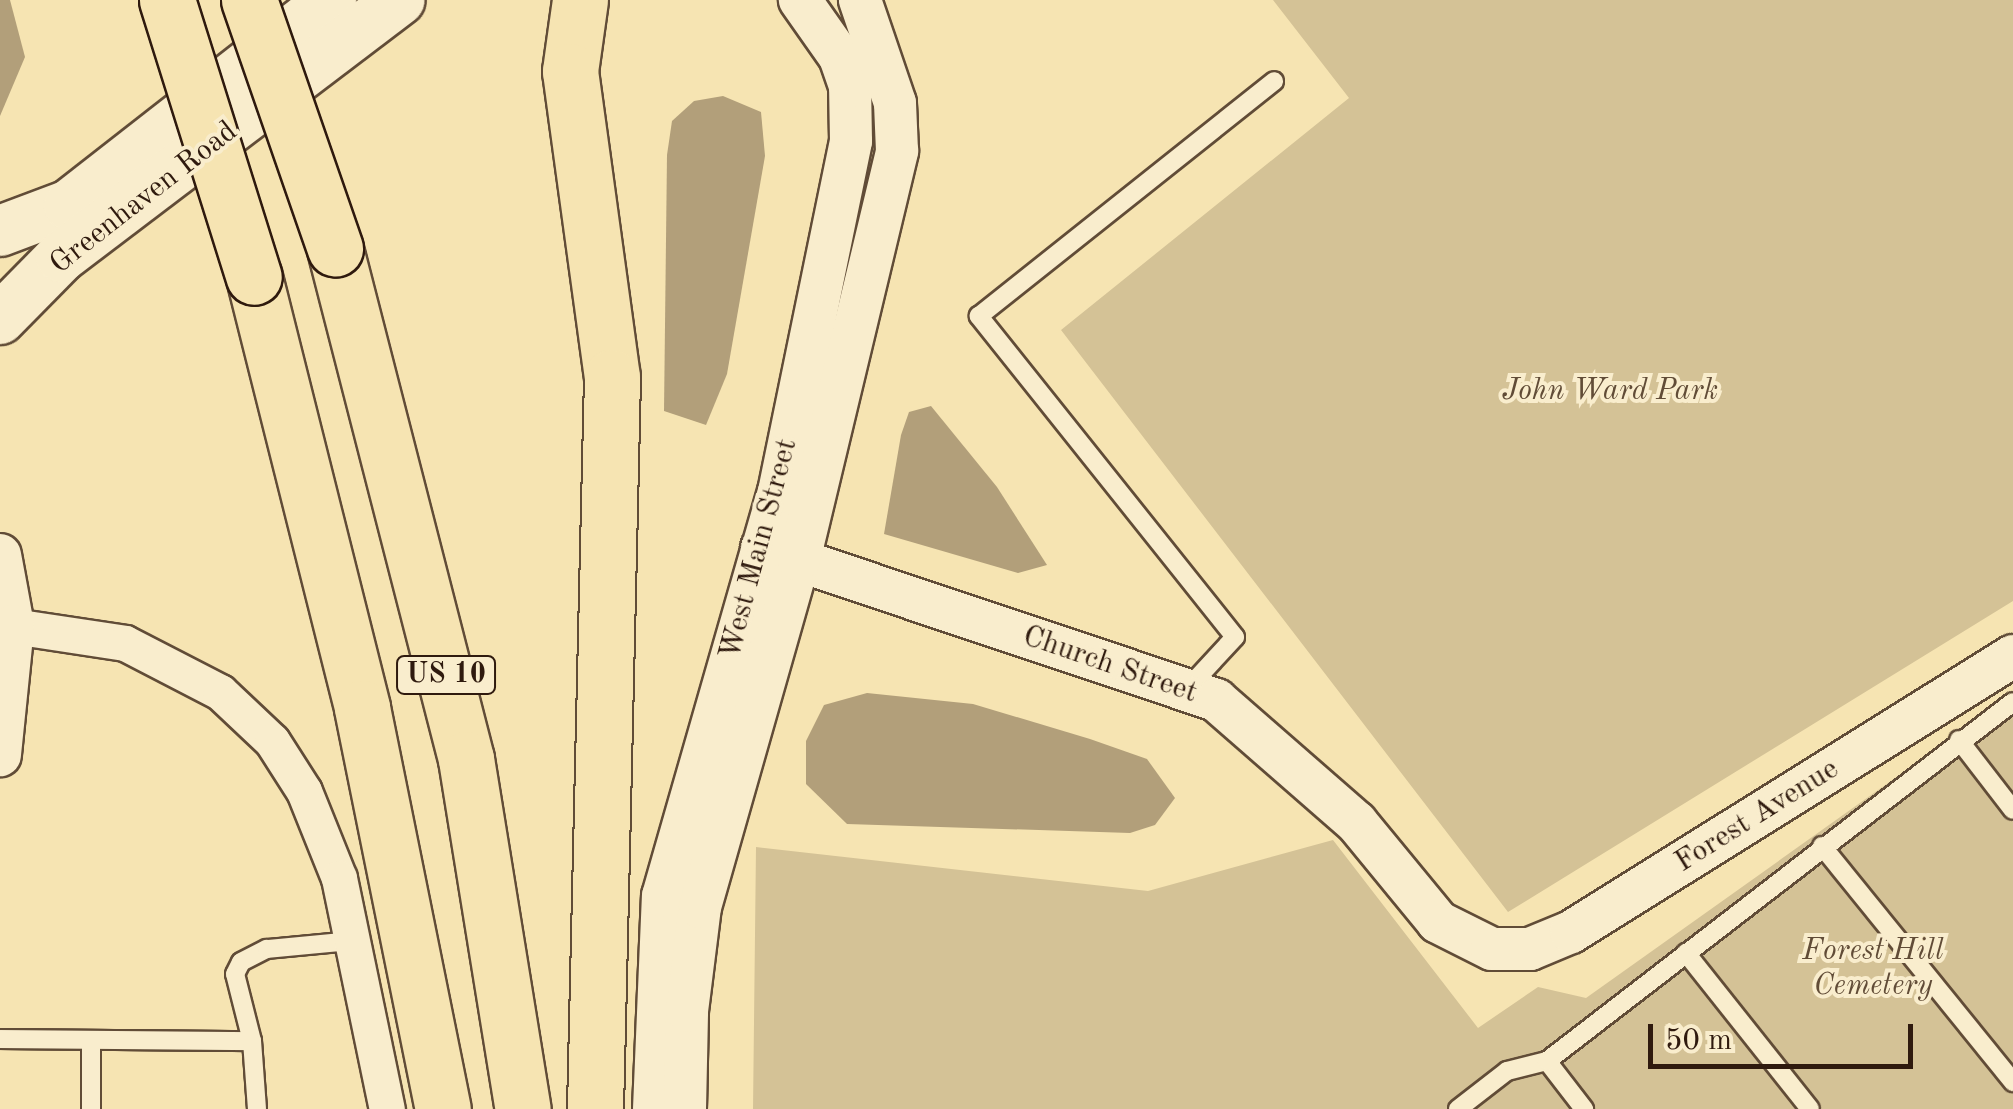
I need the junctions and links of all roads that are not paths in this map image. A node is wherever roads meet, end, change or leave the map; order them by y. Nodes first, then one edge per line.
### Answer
1 (168, 0) edge
2 (330, 0) edge
3 (399, 0) edge
4 (580, 0) edge
5 (616, 0) edge
6 (800, 0) edge
7 (860, 0) edge
8 (275, 41) edge
9 (1274, 81) dead end
10 (576, 128) junction
11 (0, 231) edge
12 (0, 319) edge
13 (781, 554) junction
14 (0, 556) edge
15 (13, 626) junction
16 (2013, 656) edge
17 (1186, 690) junction
18 (2013, 702) edge
19 (1959, 740) junction
20 (0, 755) edge
21 (2013, 810) edge
22 (1822, 846) junction
23 (352, 941) junction
24 (1492, 949) joint
25 (1686, 953) junction
26 (0, 1039) edge
27 (91, 1040) junction
28 (252, 1041) junction
29 (1547, 1061) junction
30 (2013, 1082) edge
31 (91, 1109) edge
32 (257, 1109) edge
33 (387, 1109) edge
34 (443, 1109) edge
35 (523, 1109) edge
36 (595, 1109) edge
37 (654, 1109) edge
38 (685, 1109) edge
39 (1458, 1109) edge
40 (1584, 1109) edge
41 (1810, 1109) edge

1 - 34 highway, US 10, bridge
2 - 8 main road
3 - 8 main road
4 - 10 highway
5 - 10 highway
6 - 13 street, West Main Street
7 - 13 street, West Main Street
8 - 11 main road, Greenhaven Road
8 - 12 main road, Greenhaven Road
8 - 35 highway, US 10, bridge
9 - 17 lane
10 - 36 highway
13 - 17 street, Church Street
13 - 37 street, West Main Street
13 - 38 street, West Main Street
14 - 15 street
15 - 20 street
15 - 23 street
16 - 24 street, Forest Avenue
17 - 24 street, Church Street
18 - 19 lane
19 - 21 lane
19 - 22 lane
22 - 25 lane
22 - 30 lane
23 - 28 lane
23 - 33 street
25 - 29 lane
25 - 41 lane
26 - 27 lane
27 - 28 lane
27 - 31 lane
28 - 32 lane
29 - 39 lane
29 - 40 lane

